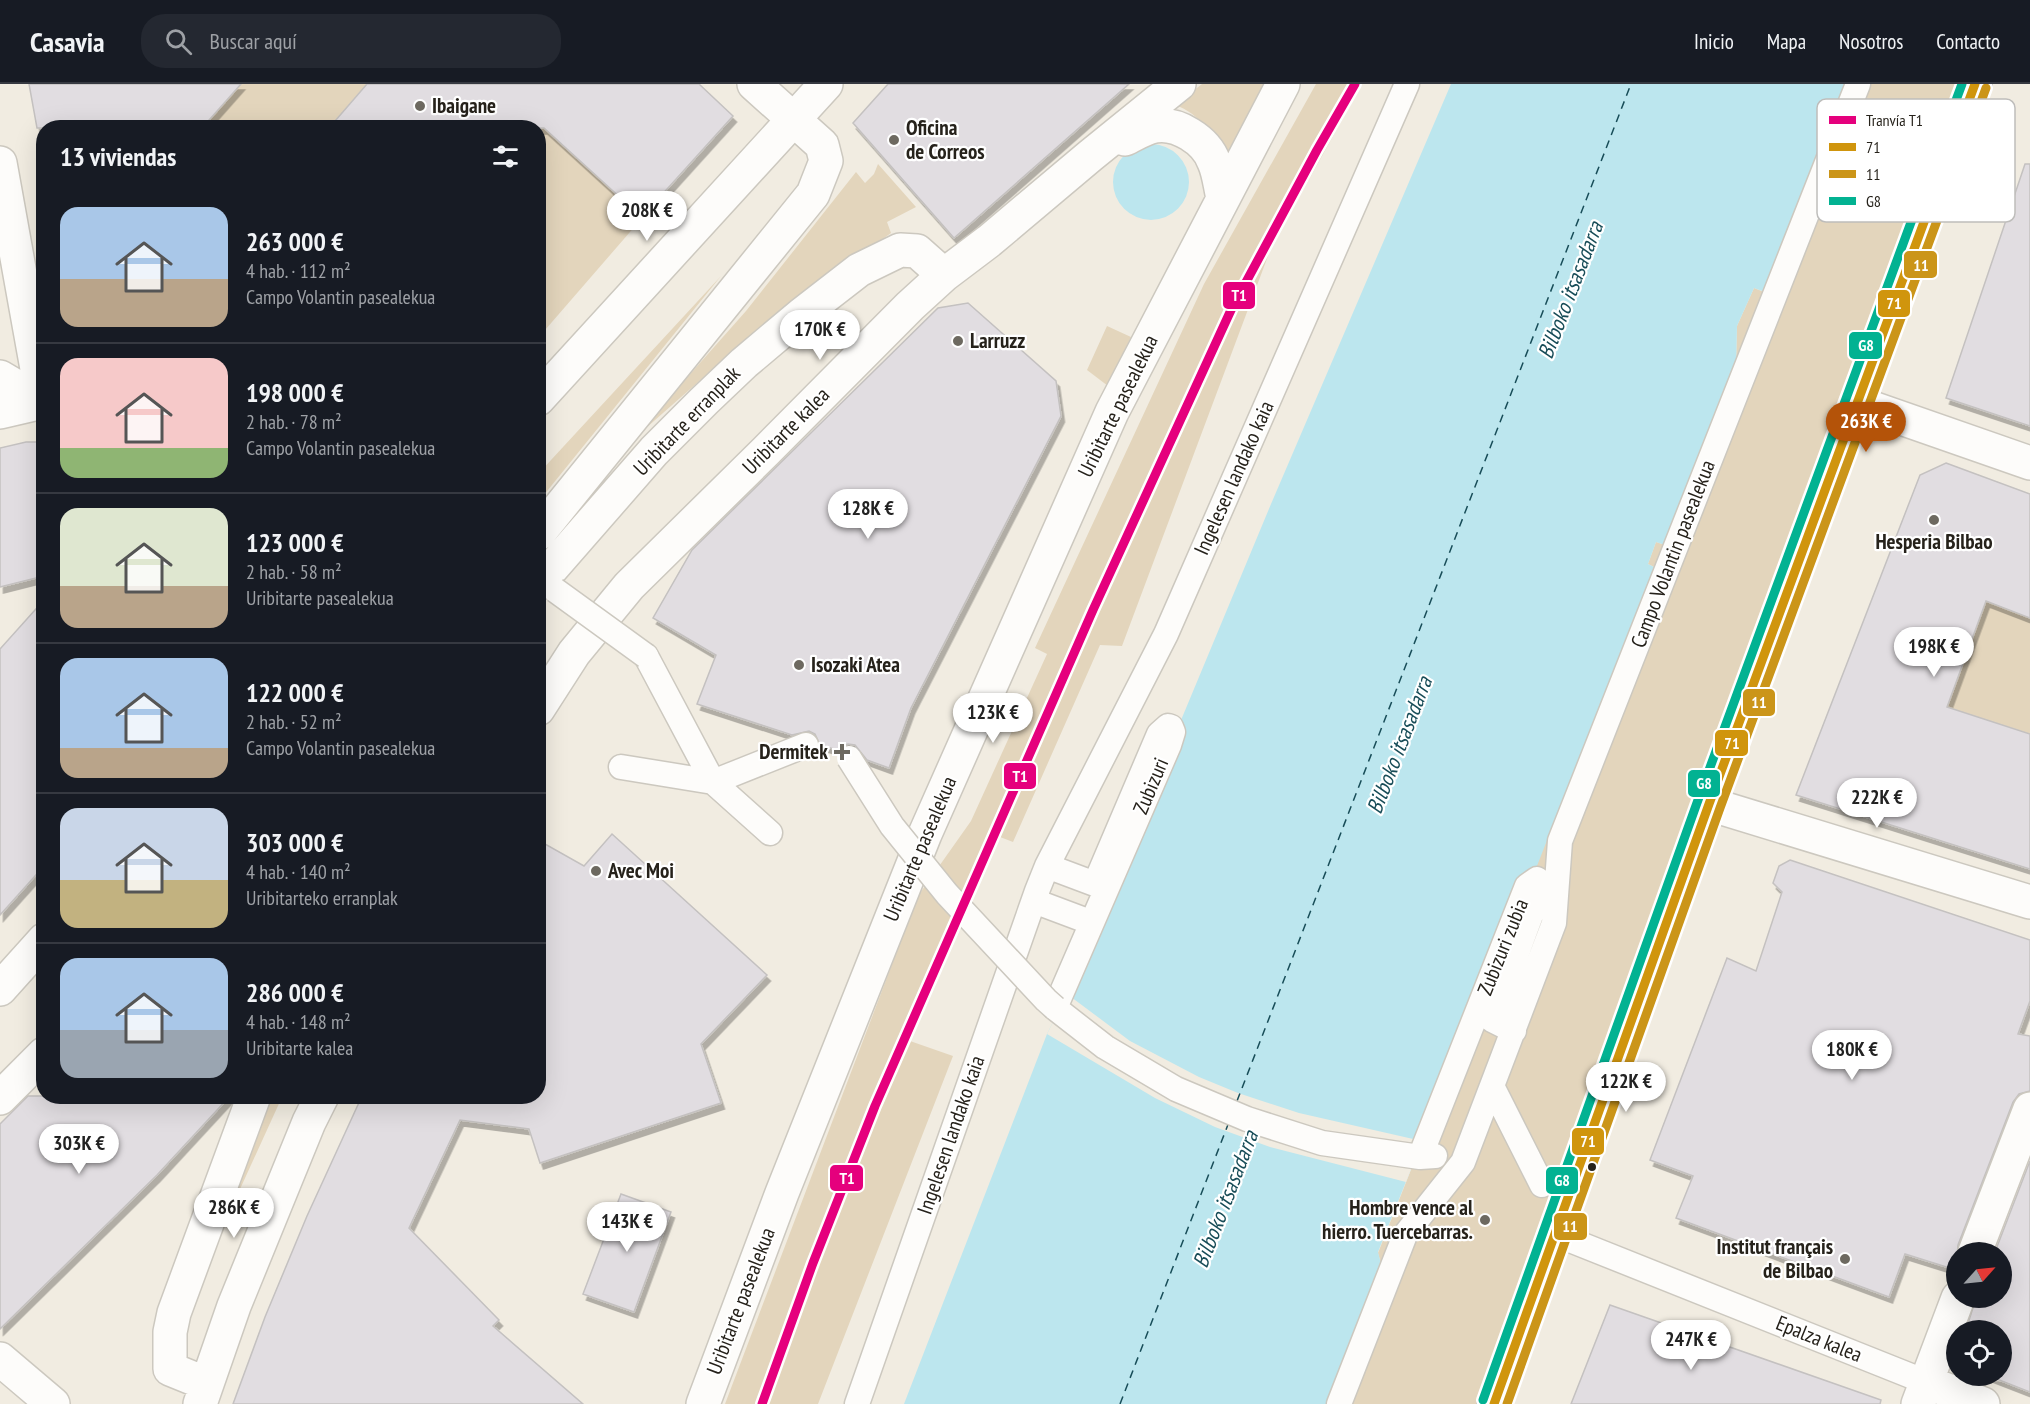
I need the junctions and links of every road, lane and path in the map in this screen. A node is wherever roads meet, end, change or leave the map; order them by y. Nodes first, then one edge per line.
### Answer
1 (754, 84) edge
2 (826, 84) edge
3 (1179, 84) edge
4 (1283, 84) edge
5 (1407, 84) edge
6 (1858, 84) edge
7 (1975, 84) edge
8 (1852, 99) edge
9 (1969, 99) edge
10 (793, 119) junction
11 (1090, 156) junction
12 (0, 163) edge
13 (1817, 188) edge
14 (1223, 198) junction
15 (1924, 222) edge
16 (944, 275) junction
17 (36, 363) edge
18 (0, 377) edge
19 (546, 390) edge
20 (36, 398) edge
21 (1858, 403) junction
22 (36, 404) edge
23 (0, 412) edge
24 (2030, 463) edge
25 (546, 524) edge
26 (546, 584) edge
27 (546, 586) edge
28 (546, 705) edge
29 (806, 746) dead end
30 (849, 758) dead end
31 (621, 767) dead end
32 (713, 782) junction
33 (1709, 804) junction
34 (770, 833) dead end
35 (1047, 866) junction
36 (1034, 902) junction
37 (2030, 902) edge
38 (1082, 920) dead end
39 (36, 949) edge
40 (0, 989) edge
41 (1055, 1008) junction
42 (1514, 1031) junction
43 (36, 1062) edge
44 (1492, 1086) junction
45 (0, 1098) edge
46 (251, 1104) edge
47 (318, 1104) edge
48 (2030, 1109) edge
49 (1542, 1185) dead end
50 (1555, 1234) junction
51 (1979, 1242) edge
52 (1954, 1308) edge
53 (0, 1359) edge
54 (1922, 1393) edge
55 (204, 1394) edge
56 (53, 1404) edge
57 (703, 1404) edge
58 (857, 1404) edge
59 (1339, 1404) edge
60 (1494, 1404) edge
61 (1983, 1404) edge

1 - 10 street, Uribitarte erranplak
2 - 10 street
3 - 11 street, Uribitarte kalea
4 - 14 street, Uribitarte pasealekua
5 - 35 street, Ingelesen landako kaia
6 - 8 street, Campo Volantin pasealekua
7 - 9 street
10 - 19 street
10 - 25 street, Uribitarte erranplak
11 - 14 street, Uribitarte kalea
11 - 16 street, Uribitarte kalea
12 - 17 street
13 - 42 street, Campo Volantin pasealekua
14 - 57 street, Uribitarte pasealekua
15 - 21 street
16 - 26 street, Uribitarte erranplak
16 - 28 street, Uribitarte kalea
18 - 20 street
21 - 24 street
21 - 33 street
22 - 23 street
27 - 32 street, bridge
29 - 32 street
30 - 41 street, bridge
31 - 32 street
32 - 34 street
33 - 37 street
33 - 50 street
35 - 36 street, Ingelesen landako kaia
35 - 41 street, Zubizuri
36 - 38 street
36 - 58 street, Ingelesen landako kaia
39 - 40 street
41 - 42 street, Zubizuri zubia
42 - 44 street, Campo Volantin pasealekua
43 - 45 street
44 - 49 street
44 - 59 street, Campo Volantin pasealekua
46 - 55 street
47 - 55 street
48 - 51 street
50 - 54 street, Epalza kalea
50 - 60 street
52 - 54 street
53 - 56 street
54 - 61 street, Epalza kalea

